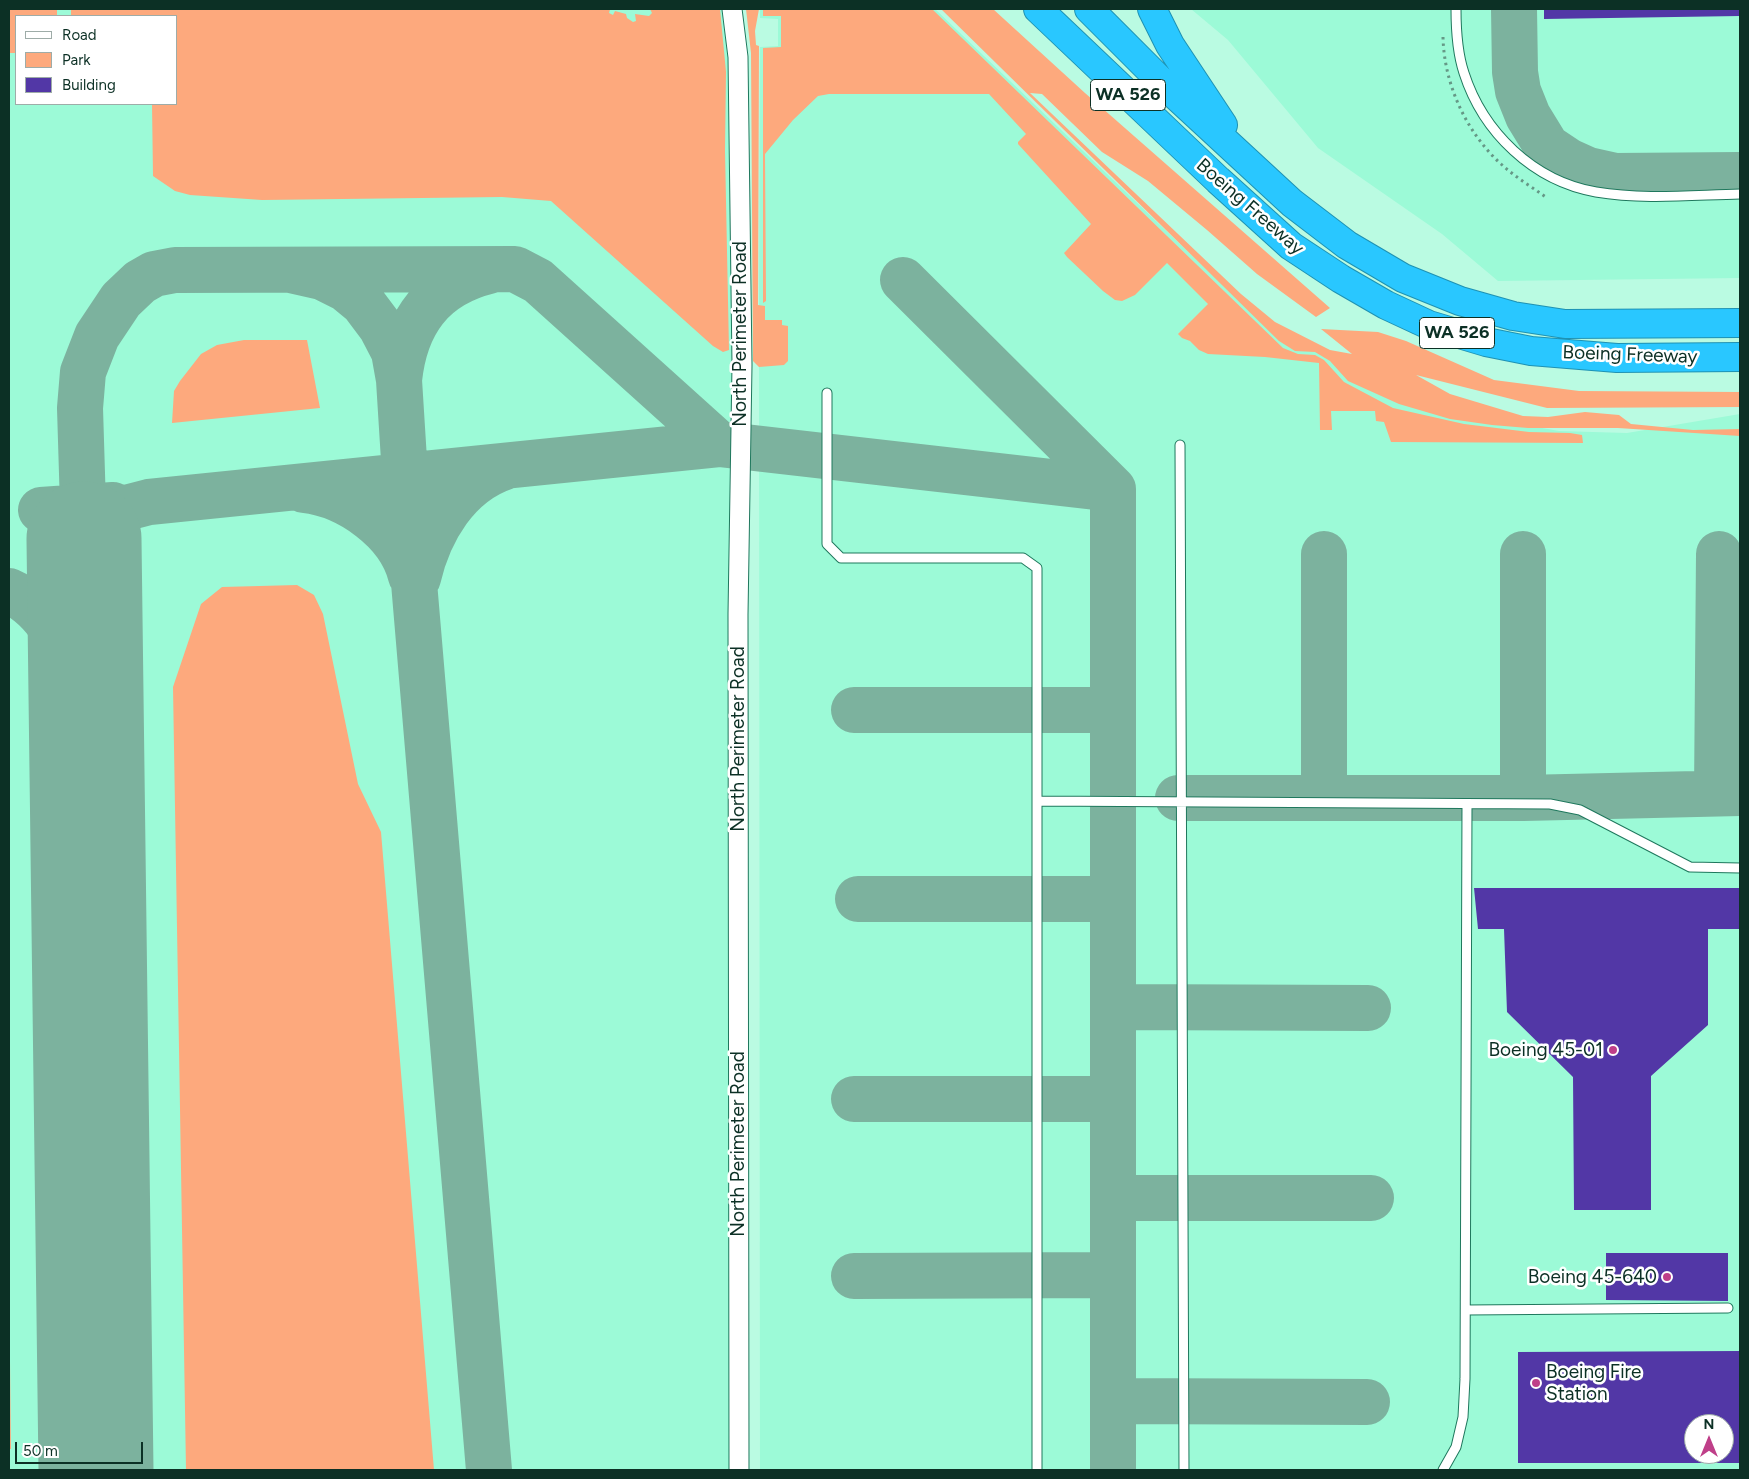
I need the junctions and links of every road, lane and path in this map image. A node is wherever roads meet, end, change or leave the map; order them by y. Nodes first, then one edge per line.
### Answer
1 (732, 9) edge
2 (1038, 9) edge
3 (1089, 9) edge
4 (1152, 9) edge
5 (1456, 9) edge
6 (1247, 160) junction
7 (1740, 194) edge
8 (1740, 323) edge
9 (1740, 357) edge
10 (827, 393) dead end
11 (1180, 445) dead end
12 (1037, 802) junction
13 (1181, 802) junction
14 (1467, 804) junction
15 (1740, 868) edge
16 (1728, 1308) dead end
17 (1466, 1310) junction
18 (739, 1470) edge
19 (1037, 1470) edge
20 (1184, 1470) edge
21 (1443, 1470) edge

1 - 18 street, North Perimeter Road
2 - 9 highway, Boeing Freeway / WA 526
3 - 6 highway, Boeing Freeway / WA 526
4 - 6 highway
5 - 7 lane
6 - 8 highway, Boeing Freeway / WA 526
10 - 12 lane
11 - 13 lane
12 - 13 lane
12 - 19 lane
13 - 14 lane
13 - 20 lane
14 - 15 lane
14 - 17 lane
16 - 17 lane
17 - 21 lane

